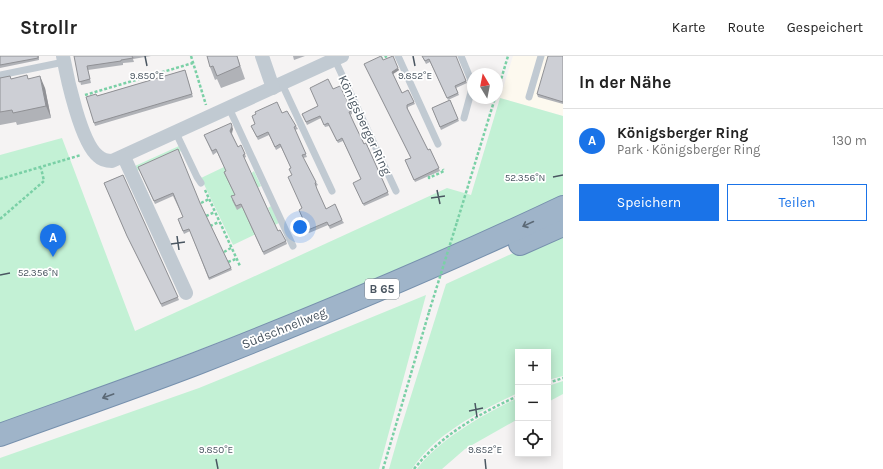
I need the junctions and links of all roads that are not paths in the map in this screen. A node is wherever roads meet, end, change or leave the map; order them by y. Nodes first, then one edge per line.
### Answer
1 (262, 56) edge
2 (398, 56) edge
3 (460, 56) edge
4 (541, 56) edge
5 (338, 58) edge
6 (64, 59) edge
7 (0, 75) edge
8 (278, 86) junction
9 (529, 97) dead end
10 (229, 108) junction
11 (464, 118) dead end
12 (176, 133) junction
13 (438, 144) dead end
14 (124, 157) junction
15 (201, 183) road end
16 (332, 191) dead end
17 (396, 191) dead end
18 (563, 208) edge
19 (563, 225) edge
20 (293, 246) dead end
21 (186, 293) dead end
22 (0, 435) edge
23 (0, 450) edge

1 - 8 street
2 - 13 lane
3 - 11 lane
4 - 9 lane
5 - 8 street, Königsberger Ring
5 - 17 lane, Königsberger Ring
6 - 7 lane
6 - 14 street, Königsberger Ring
8 - 10 street, Königsberger Ring
8 - 16 lane
10 - 12 street, Königsberger Ring
10 - 20 lane
12 - 14 street, Königsberger Ring
12 - 15 lane
14 - 21 street
18 -> 22 highway, Südschnellweg / B 65
19 - 23 highway, Südschnellweg / B 65

